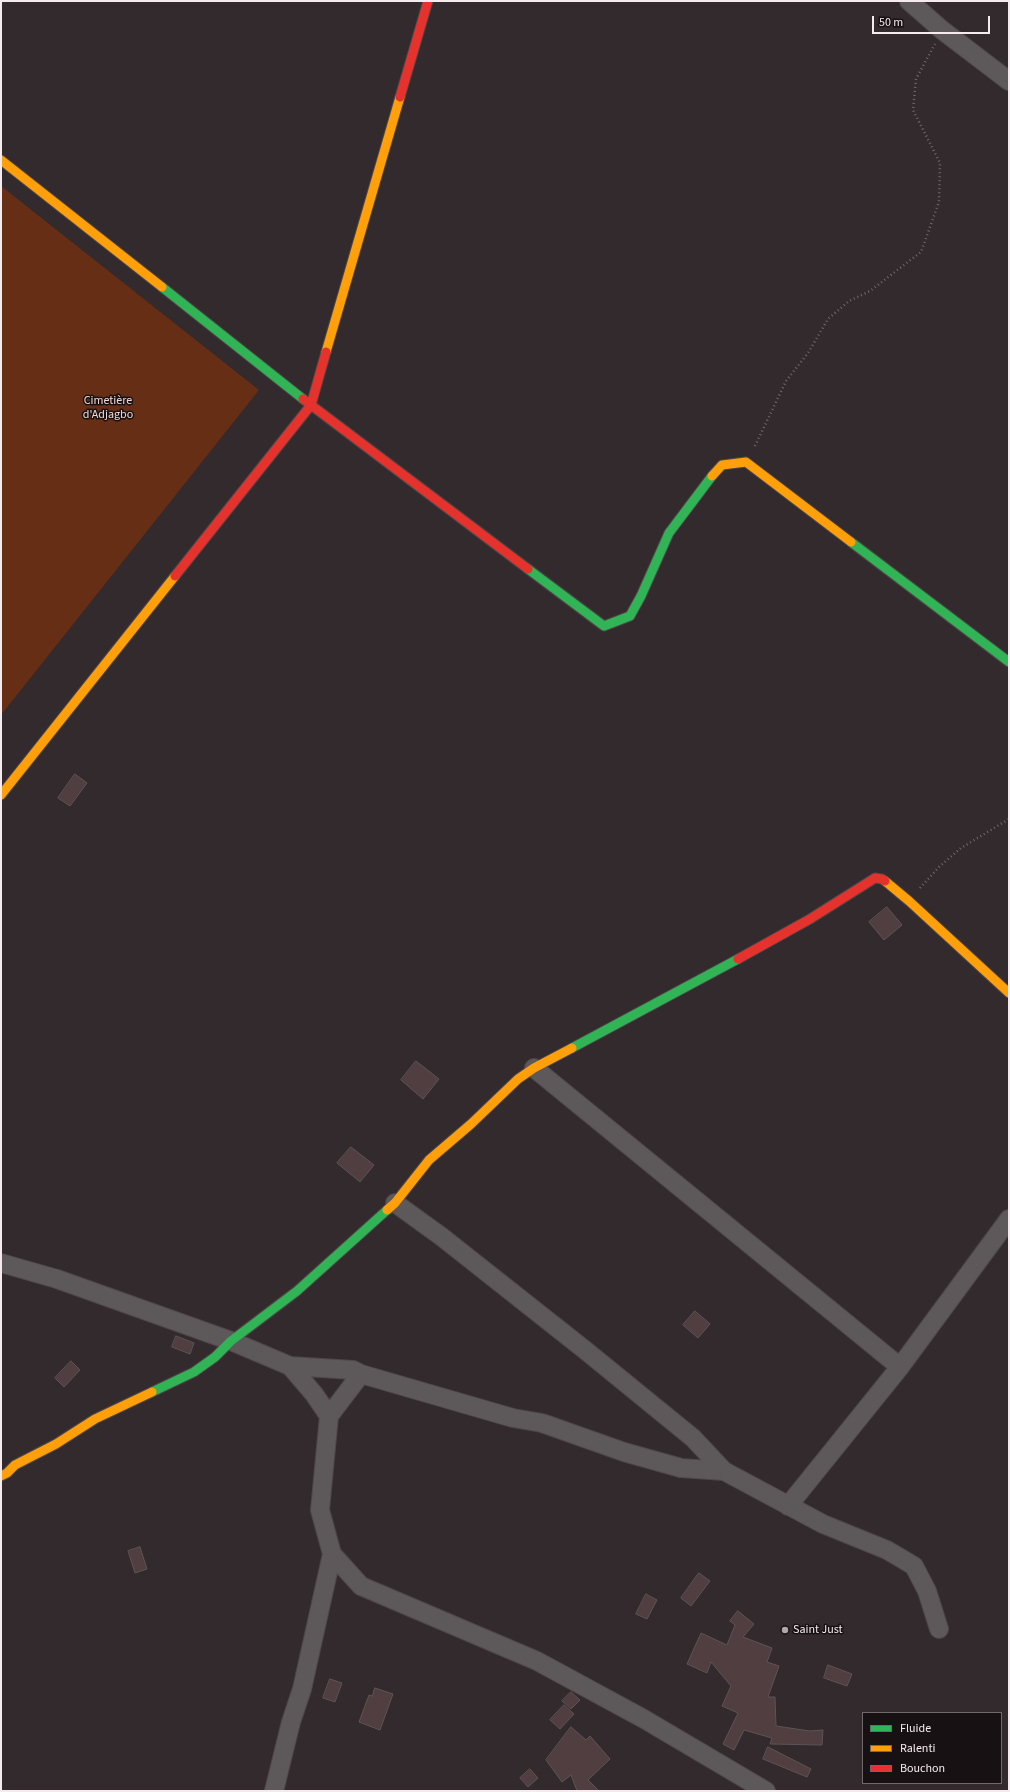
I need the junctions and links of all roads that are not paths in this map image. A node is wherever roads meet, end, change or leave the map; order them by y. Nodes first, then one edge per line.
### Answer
1 (428, 1) edge
2 (910, 1) edge
3 (1009, 81) edge
4 (1, 160) edge
5 (311, 405) junction
6 (1009, 662) edge
7 (1, 795) edge
8 (1009, 993) edge
9 (534, 1068) junction
10 (395, 1203) junction
11 (1009, 1219) edge
12 (1, 1263) edge
13 (231, 1341) junction
14 (290, 1366) junction
15 (900, 1367) junction
16 (361, 1374) junction
17 (329, 1416) junction
18 (724, 1472) junction
19 (1, 1476) edge
20 (788, 1506) junction
21 (332, 1554) junction
22 (939, 1629) dead end
23 (274, 1791) edge
24 (766, 1791) edge

1 - 5 street
2 - 3 street
4 - 5 street
5 - 6 street
5 - 7 street
8 - 9 street
9 - 10 street
9 - 15 street
10 - 13 street
10 - 18 street
11 - 15 street
12 - 13 street
13 - 14 street
13 - 19 street
14 - 16 street
14 - 17 street
15 - 20 street
16 - 17 street
16 - 18 street
17 - 21 street
18 - 20 street
20 - 22 street
21 - 23 street
21 - 24 street

